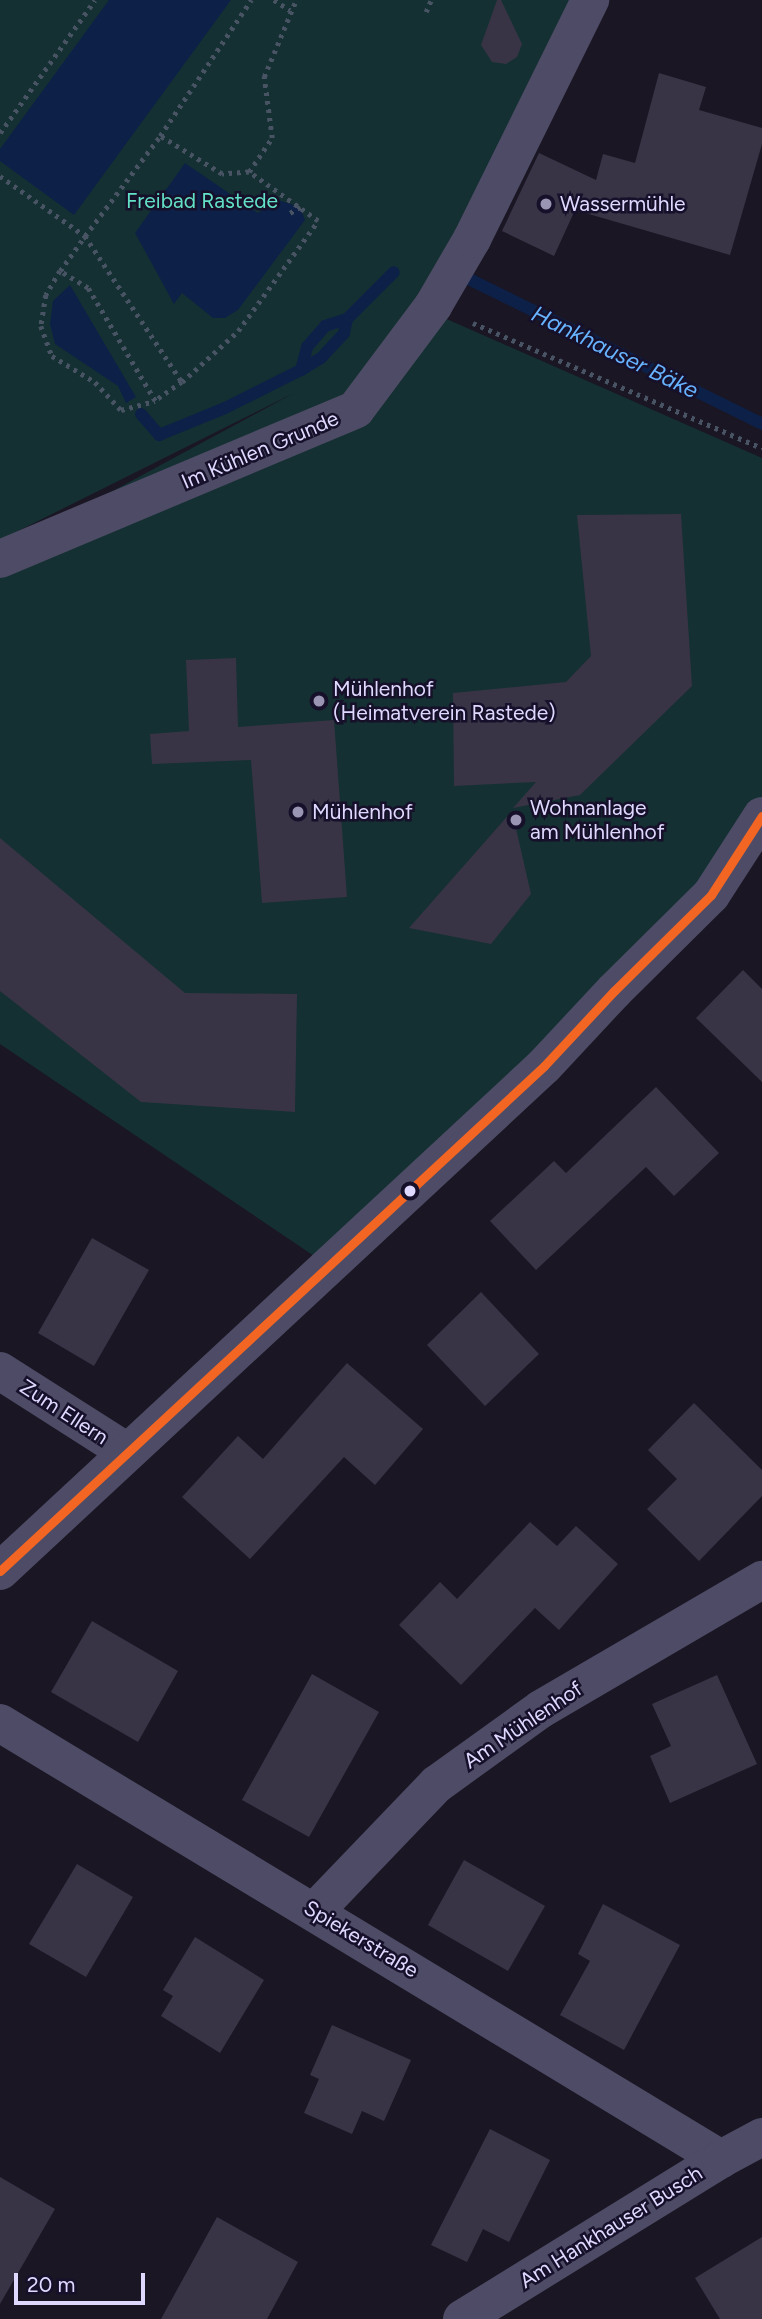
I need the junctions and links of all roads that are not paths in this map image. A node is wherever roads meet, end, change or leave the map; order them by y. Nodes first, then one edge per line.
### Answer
1 (590, 0) edge
2 (0, 559) edge
3 (762, 816) edge
4 (0, 1371) edge
5 (128, 1452) junction
6 (0, 1571) edge
7 (762, 1580) edge
8 (0, 1723) edge
9 (315, 1911) junction
10 (762, 2137) edge
11 (720, 2159) junction
12 (462, 2319) edge

1 - 2 street, Im Kühlen Grunde
3 - 5 street
4 - 5 street, Zum Ellern
5 - 6 street
7 - 9 street, Am Mühlenhof
8 - 9 street, Spiekerstraße
9 - 11 street, Spiekerstraße
10 - 11 street, Am Hankhauser Busch
11 - 12 street, Am Hankhauser Busch

